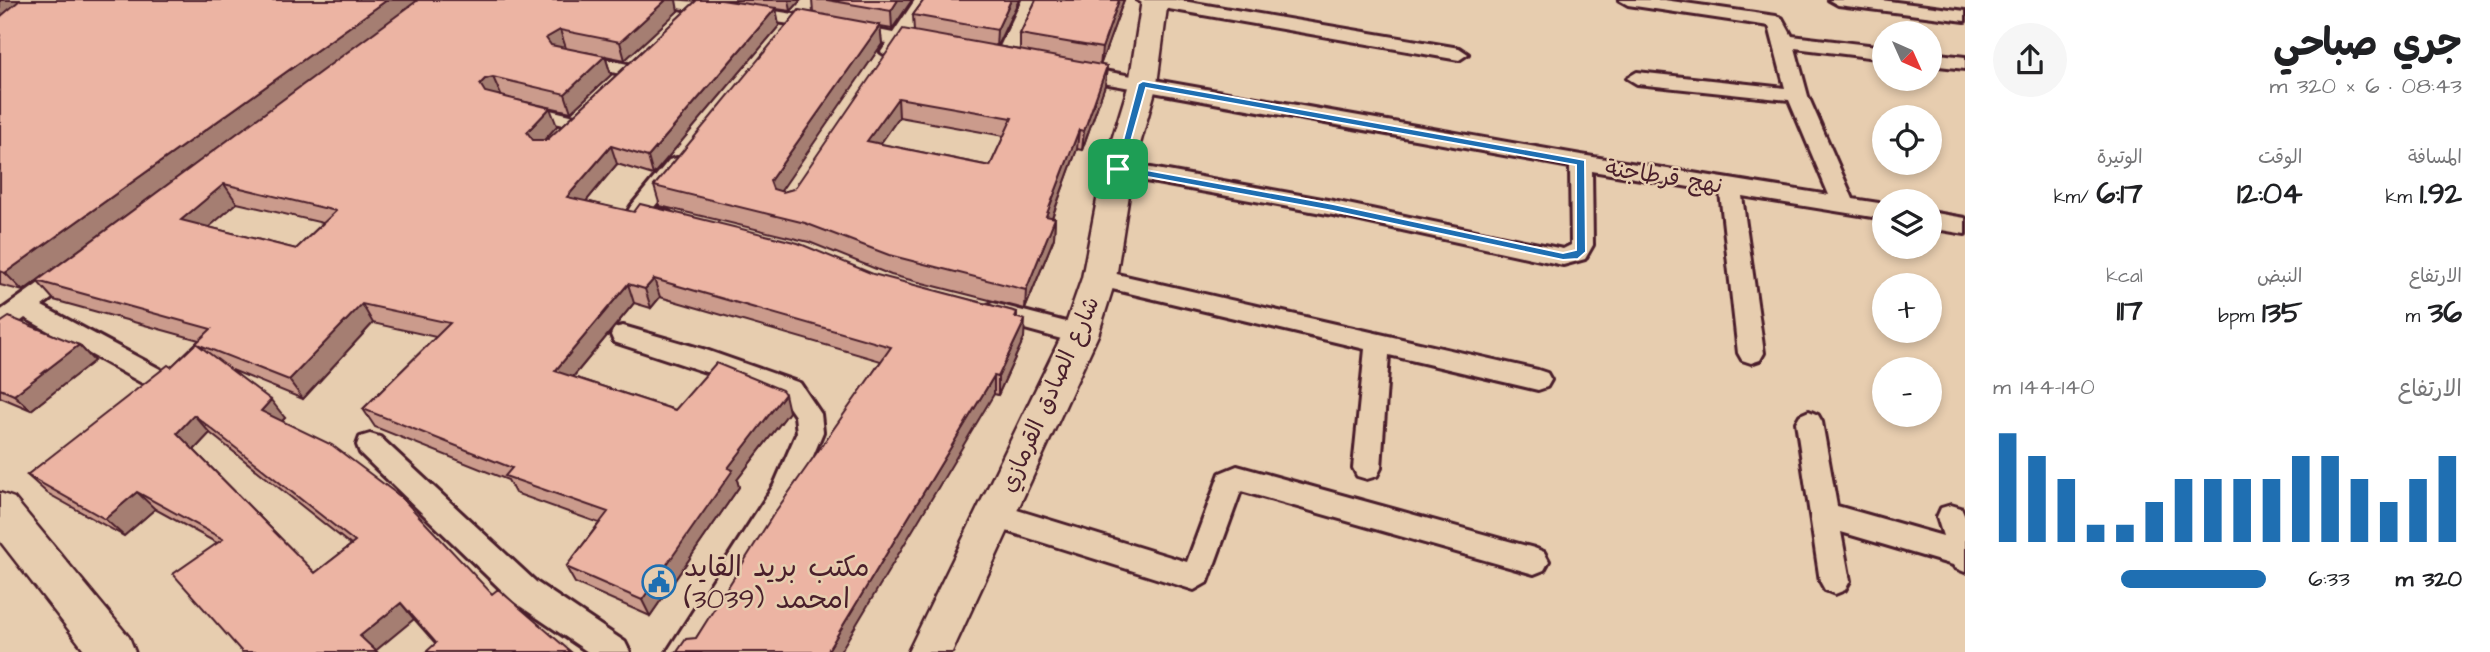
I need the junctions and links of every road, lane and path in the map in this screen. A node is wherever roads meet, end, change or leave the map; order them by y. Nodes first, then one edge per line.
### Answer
1 (657, 0) edge
2 (813, 0) edge
3 (924, 0) edge
4 (1031, 0) edge
5 (1152, 0) edge
6 (1628, 0) edge
7 (1838, 0) edge
8 (702, 4) edge
9 (1965, 16) edge
10 (797, 20) junction
11 (679, 25) edge
12 (899, 39) junction
13 (1784, 40) junction
14 (779, 41) edge
15 (952, 49) edge
16 (1872, 51) edge
17 (978, 54) edge
18 (1459, 54) dead end
19 (565, 57) edge
20 (1004, 59) junction
21 (1942, 61) edge
22 (1029, 64) edge
23 (1965, 64) edge
24 (1055, 68) edge
25 (877, 72) edge
26 (1637, 78) dead end
27 (1143, 84) junction
28 (612, 87) edge
29 (1798, 95) junction
30 (500, 104) edge
31 (594, 104) edge
32 (576, 122) junction
33 (557, 142) edge
34 (692, 147) edge
35 (1581, 162) junction
36 (1118, 169) junction
37 (1730, 187) junction
38 (1844, 204) junction
39 (1872, 209) edge
40 (1942, 222) edge
41 (689, 224) edge
42 (1965, 226) edge
43 (87, 260) edge
44 (1099, 278) junction
45 (966, 305) edge
46 (24, 307) junction
47 (0, 324) edge
48 (623, 335) dead end
49 (1080, 335) junction
50 (1378, 343) junction
51 (1751, 353) dead end
52 (150, 376) edge
53 (1538, 380) dead end
54 (1809, 422) dead end
55 (370, 445) dead end
56 (1367, 468) dead end
57 (0, 510) edge
58 (994, 515) junction
59 (1824, 516) junction
60 (1951, 517) dead end
61 (1964, 557) edge
62 (1534, 561) dead end
63 (1835, 581) dead end
64 (942, 649) edge
65 (113, 652) edge
66 (614, 652) edge
67 (683, 652) edge

1 - 8 street
2 - 10 street
3 - 12 street
4 - 20 street
5 - 18 street
5 - 27 main road, شارع الصادق القرمازي
6 - 13 street
7 - 9 street
8 - 10 street
8 - 11 street
10 - 12 street
10 - 14 street
12 - 15 street
12 - 25 street
13 - 16 street
13 - 29 street
17 - 20 street
19 - 28 street
20 - 22 street
21 - 23 street
24 - 27 street, نهج قرطاجنة
26 - 29 street
27 - 35 street, نهج قرطاجنة
27 - 36 main road, شارع الصادق القرمازي
29 - 38 street
30 - 32 street
31 - 32 street
32 - 33 street
34 - 41 street
35 - 36 street
35 - 37 street, نهج قرطاجنة
36 - 44 main road, شارع الصادق القرمازي
37 - 38 street, نهج قرطاجنة
37 - 51 street
38 - 39 street, نهج قرطاجنة
40 - 42 street
43 - 46 street
44 - 49 main road, شارع الصادق القرمازي
44 - 50 street
45 - 49 street
46 - 47 street
46 - 52 street
48 - 67 street
49 - 58 main road, شارع الصادق القرمازي
50 - 53 street
50 - 56 street
54 - 59 street
55 - 66 street
57 - 65 main road
58 - 62 street
58 - 64 main road, شارع الصادق القرمازي
59 - 61 street
59 - 63 street
60 - 61 street

